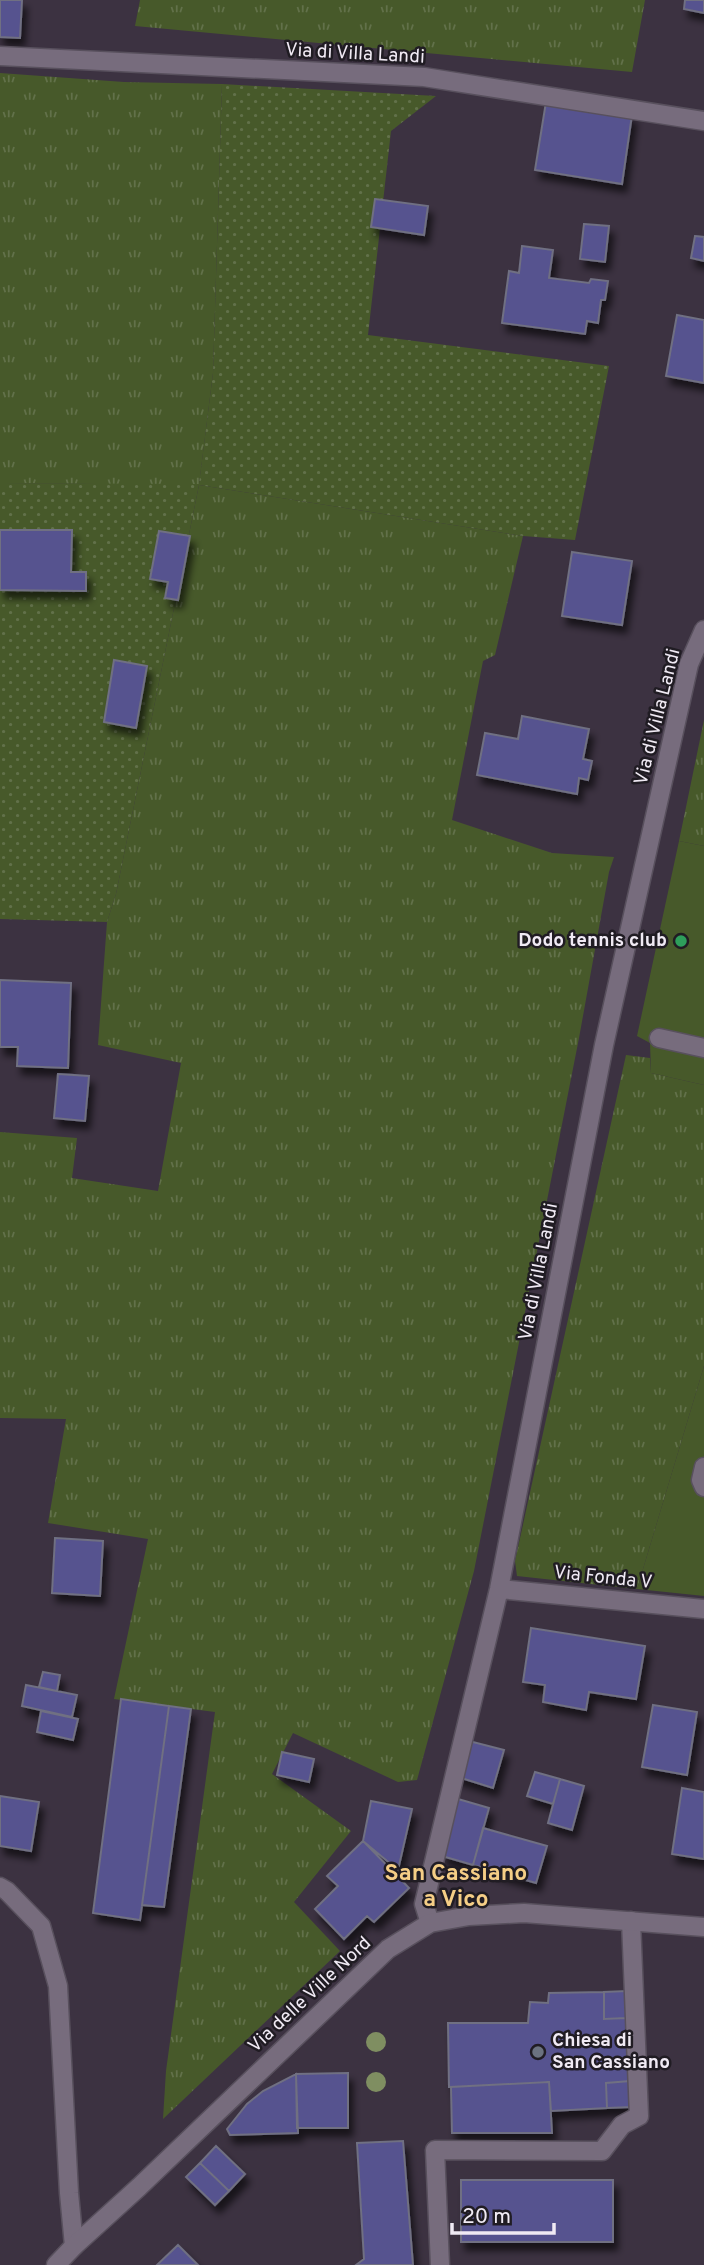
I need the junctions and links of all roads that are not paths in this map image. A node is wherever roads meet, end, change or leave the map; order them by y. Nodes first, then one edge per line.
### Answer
1 (0, 55) edge
2 (704, 121) edge
3 (704, 630) edge
4 (659, 1038) dead end
5 (704, 1048) edge
6 (704, 1467) edge
7 (704, 1487) edge
8 (499, 1589) junction
9 (704, 1609) edge
10 (0, 1887) edge
11 (631, 1921) junction
12 (430, 1923) junction
13 (704, 1927) edge
14 (74, 2246) junction
15 (56, 2265) edge
16 (440, 2265) edge

1 - 2 street, Via di Villa Landi
3 - 8 street, Via di Villa Landi
4 - 5 street
6 - 7 street
8 - 9 street, Via Fonda V
8 - 12 street, Via di Villa Landi
10 - 14 street
11 - 12 street, Via delle Ville Nord
11 - 13 street, Via delle Ville Nord
11 - 16 street
12 - 14 street, Via delle Ville Nord
14 - 15 street, Via delle Ville Nord

